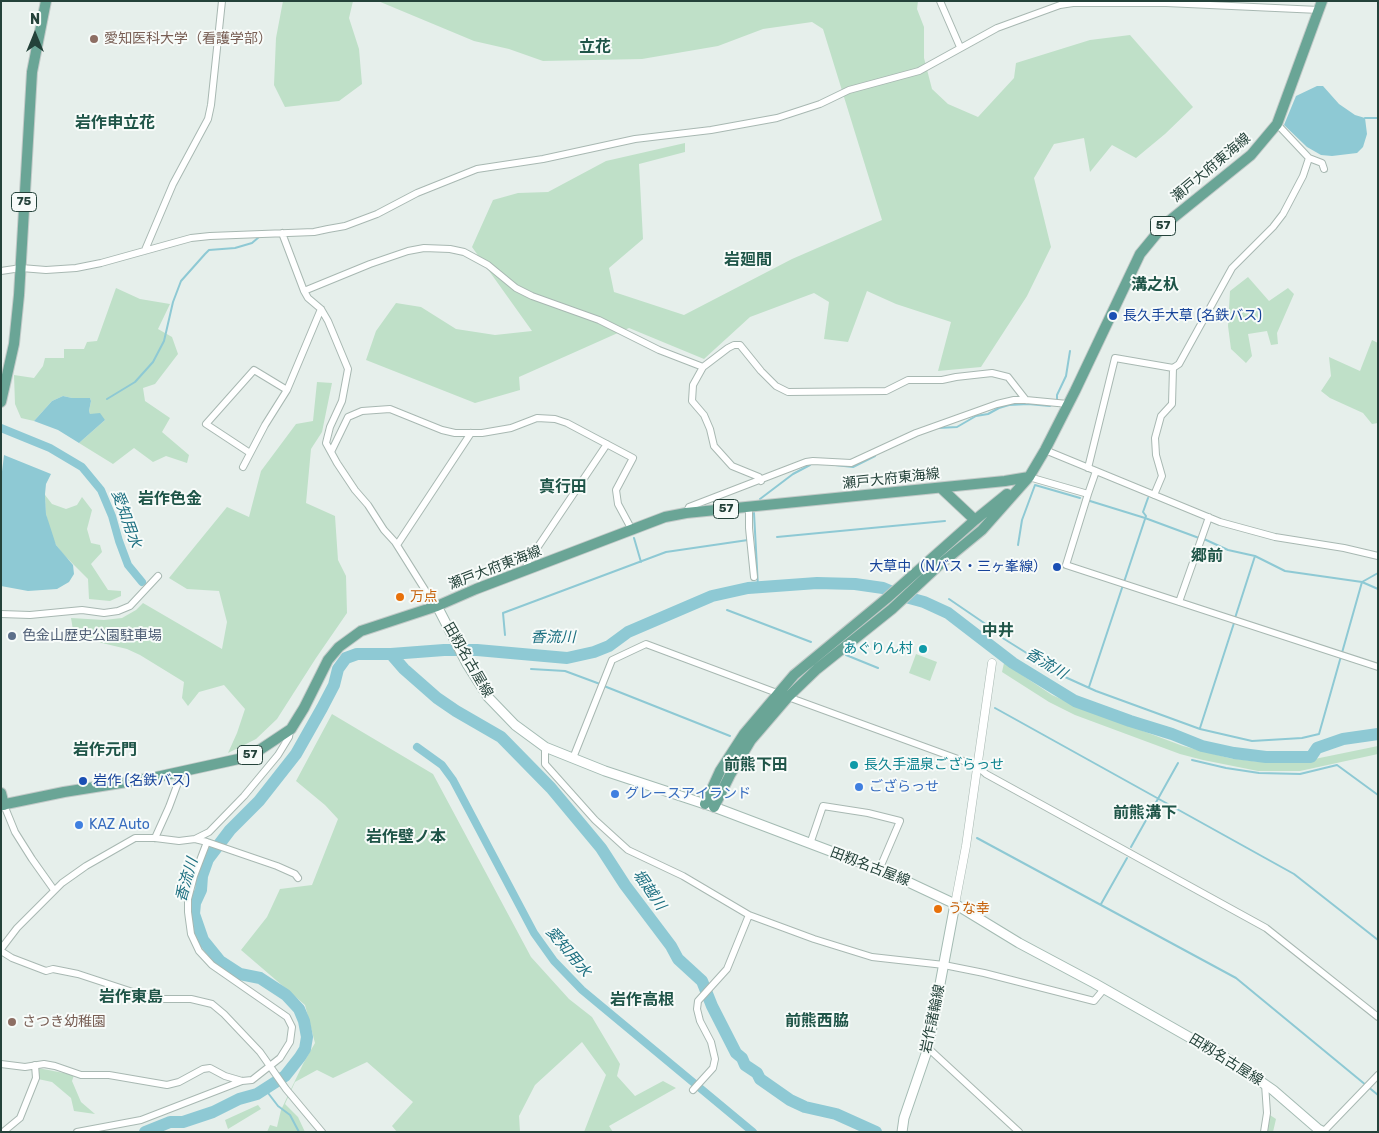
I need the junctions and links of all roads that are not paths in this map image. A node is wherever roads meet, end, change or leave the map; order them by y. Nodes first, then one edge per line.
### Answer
1 (46, 1) edge
2 (222, 1) edge
3 (940, 1) edge
4 (1320, 5) edge
5 (960, 48) junction
6 (1278, 124) junction
7 (1310, 158) junction
8 (1324, 170) dead end
9 (282, 234) junction
10 (145, 250) junction
11 (21, 268) junction
12 (1, 271) edge
13 (304, 291) junction
14 (321, 309) junction
15 (703, 367) junction
16 (1173, 368) junction
17 (287, 390) junction
18 (1026, 400) junction
19 (1, 402) edge
20 (1068, 404) junction
21 (471, 433) junction
22 (607, 444) junction
23 (1045, 450) junction
24 (331, 452) junction
25 (250, 453) junction
26 (243, 467) dead end
27 (1088, 468) junction
28 (1096, 471) junction
29 (1029, 477) junction
30 (761, 481) junction
31 (940, 488) junction
32 (1088, 494) junction
33 (1154, 495) junction
34 (749, 507) junction
35 (686, 513) junction
36 (1209, 518) junction
37 (975, 520) junction
38 (632, 530) junction
39 (397, 545) junction
40 (1378, 556) edge
41 (526, 570) junction
42 (158, 576) dead end
43 (754, 577) dead end
44 (1179, 602) junction
45 (437, 606) junction
46 (1, 614) edge
47 (992, 663) dead end
48 (1378, 667) edge
49 (778, 693) junction
50 (788, 697) junction
51 (291, 728) junction
52 (545, 747) junction
53 (573, 758) junction
54 (977, 766) junction
55 (182, 772) junction
56 (1, 793) edge
57 (2, 805) edge
58 (710, 806) junction
59 (155, 838) junction
60 (194, 839) junction
61 (208, 842) junction
62 (810, 844) junction
63 (879, 870) junction
64 (298, 878) dead end
65 (54, 890) junction
66 (956, 904) junction
67 (750, 915) junction
68 (2, 947) edge
69 (944, 966) junction
70 (1104, 989) junction
71 (1378, 1017) edge
72 (928, 1048) junction
73 (1, 1064) edge
74 (35, 1065) junction
75 (270, 1067) junction
76 (1378, 1075) edge
77 (242, 1080) junction
78 (1265, 1084) junction
79 (693, 1090) dead end
80 (1324, 1131) edge
81 (3, 1132) edge
82 (77, 1132) edge
83 (322, 1132) edge
84 (902, 1132) edge
85 (1019, 1132) edge
86 (1264, 1132) edge

1 - 11 main road, 75
2 - 10 street
3 - 5 street
4 - 5 street
4 - 6 main road, 瀬戸大府東海線 / 57
5 - 9 street
6 - 7 street
6 - 20 main road, 瀬戸大府東海線 / 57
7 - 8 street
7 - 16 street
9 - 10 street
9 - 13 street
10 - 11 street
11 - 12 street
11 - 19 main road, 75
13 - 14 street
13 - 15 street
14 - 17 street
14 - 24 street
15 - 18 street
15 - 30 street
16 - 27 street
16 - 33 street
17 - 25 street
17 - 25 street
18 - 20 street
18 - 30 street
20 - 23 main road, 瀬戸大府東海線 / 57
21 - 22 street
21 - 24 street
21 - 39 street
22 - 38 street
22 - 41 street
23 - 27 street
23 - 29 main road, 瀬戸大府東海線 / 57
24 - 39 street
25 - 26 street
27 - 28 street
28 - 32 street
28 - 33 street
29 - 31 main road, 瀬戸大府東海線 / 57
29 - 32 street
29 - 37 main road, 瀬戸大府東海線 / 57
29 - 50 main road, 瀬戸大府東海線 / 57
30 - 35 street
31 - 34 main road, 瀬戸大府東海線 / 57
31 - 37 main road
32 - 44 street
33 - 36 street
34 - 35 main road, 瀬戸大府東海線 / 57
34 - 43 street
35 - 38 main road, 瀬戸大府東海線 / 57
36 - 40 street
36 - 44 street
37 - 49 main road, 瀬戸大府東海線 / 57
38 - 41 main road, 瀬戸大府東海線 / 57
39 - 45 street
41 - 45 main road, 瀬戸大府東海線 / 57
42 - 46 street
44 - 48 street
45 - 51 main road, 瀬戸大府東海線 / 57
45 - 52 main road, 田籾名古屋線
47 - 54 street
49 - 53 street
49 - 58 main road, 瀬戸大府東海線 / 57
50 - 54 street
50 - 58 main road, 瀬戸大府東海線 / 57
51 - 55 main road, 瀬戸大府東海線 / 57
51 - 60 street
52 - 53 main road, 田籾名古屋線
52 - 67 street
53 - 58 main road, 田籾名古屋線
54 - 66 street
54 - 71 street
55 - 57 main road, 瀬戸大府東海線 / 57
55 - 59 street
56 - 57 main road
57 - 65 street
58 - 62 main road, 田籾名古屋線
59 - 60 street
59 - 65 street
60 - 61 street
61 - 64 street
61 - 75 street
62 - 63 main road, 田籾名古屋線
62 - 63 street
63 - 66 main road, 田籾名古屋線
65 - 68 street
66 - 69 main road, 岩作諸輪線
66 - 70 main road, 田籾名古屋線
67 - 69 street
67 - 79 street
68 - 75 street
69 - 70 street
69 - 72 main road, 岩作諸輪線
70 - 78 main road, 田籾名古屋線
72 - 84 main road, 岩作諸輪線
72 - 85 street
73 - 74 street
74 - 77 street
74 - 81 street
75 - 77 street
75 - 83 street
76 - 80 street
77 - 82 street
78 - 80 main road, 田籾名古屋線
78 - 86 street

